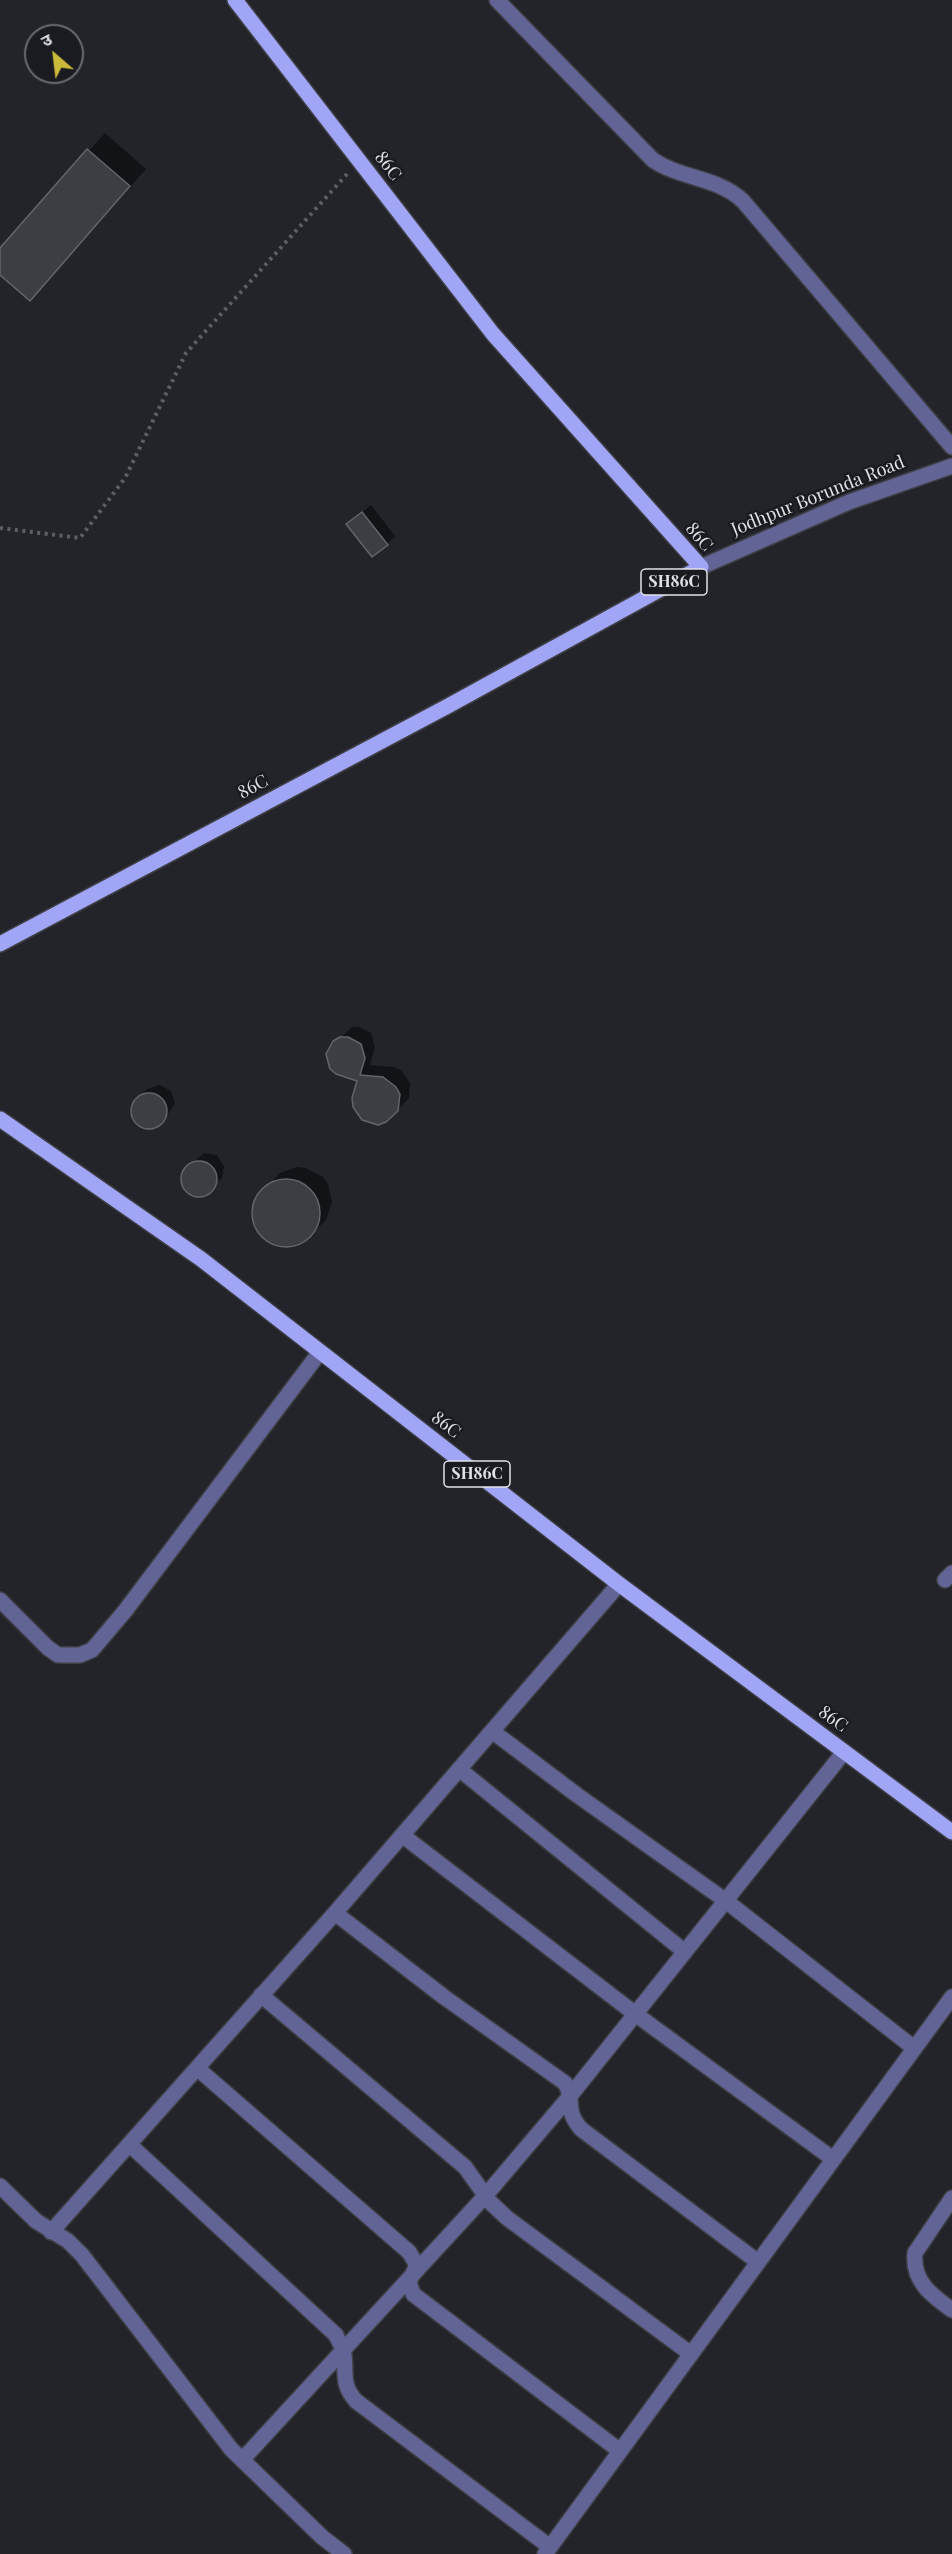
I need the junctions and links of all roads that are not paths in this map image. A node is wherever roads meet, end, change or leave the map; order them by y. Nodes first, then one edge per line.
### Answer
1 (235, 0) edge
2 (497, 0) edge
3 (952, 447) edge
4 (952, 466) edge
5 (701, 567) junction
6 (0, 944) edge
7 (0, 1119) edge
8 (320, 1352) junction
9 (619, 1584) junction
10 (0, 1600) edge
11 (492, 1731) junction
12 (844, 1752) junction
13 (459, 1769) junction
14 (952, 1832) edge
15 (402, 1835) junction
16 (726, 1901) junction
17 (335, 1913) junction
18 (685, 1952) junction
19 (261, 1995) junction
20 (952, 1997) edge
21 (634, 2013) junction
22 (914, 2048) junction
23 (196, 2068) junction
24 (570, 2096) junction
25 (129, 2144) junction
26 (833, 2159) junction
27 (0, 2186) edge
28 (486, 2195) junction
29 (952, 2198) edge
30 (51, 2232) junction
31 (758, 2262) junction
32 (415, 2271) junction
33 (952, 2310) edge
34 (343, 2350) junction
35 (691, 2354) junction
36 (620, 2451) junction
37 (242, 2460) junction
38 (548, 2550) edge
39 (344, 2554) edge

1 - 5 main road, 86C / SH86C
2 - 3 street
4 - 5 street, Jodhpur Borunda Road
5 - 6 main road, 86C / SH86C
7 - 8 main road, 86C / SH86C
8 - 9 main road, 86C / SH86C
8 - 10 street
9 - 11 street
9 - 12 main road, 86C / SH86C
11 - 13 street
11 - 16 street
12 - 14 main road, 86C / SH86C
12 - 16 street
13 - 15 street
13 - 18 street
15 - 17 street
15 - 21 street
16 - 18 street
16 - 22 street
17 - 19 street
17 - 24 street
18 - 21 street
19 - 23 street
19 - 28 street
20 - 22 street
21 - 24 street
21 - 26 street
22 - 26 street
23 - 25 street
23 - 32 street
24 - 28 street
24 - 31 street
25 - 30 street
25 - 34 street
26 - 31 street
27 - 30 street
28 - 32 street
28 - 35 street
29 - 33 street
30 - 37 street
31 - 35 street
32 - 34 street
32 - 36 street
34 - 37 street
34 - 38 street
35 - 36 street
36 - 38 street
37 - 39 street

